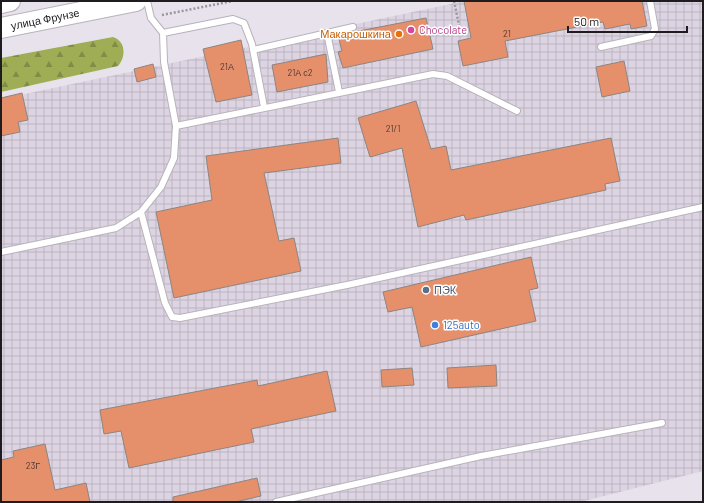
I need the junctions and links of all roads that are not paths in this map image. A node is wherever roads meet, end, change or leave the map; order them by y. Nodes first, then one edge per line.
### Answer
1 (10, 1) edge
2 (136, 1) edge
3 (147, 1) edge
4 (650, 1) edge
5 (1, 2) edge
6 (353, 27) dead end
7 (1, 28) edge
8 (162, 32) junction
9 (327, 33) junction
10 (601, 47) dead end
11 (253, 50) junction
12 (339, 92) junction
13 (264, 107) junction
14 (516, 111) dead end
15 (176, 126) junction
16 (703, 207) edge
17 (141, 212) junction
18 (1, 252) edge
19 (662, 423) dead end
20 (276, 502) edge

1 - 5 main road
2 - 7 main road, улица Фрунзе
3 - 8 lane
4 - 10 lane
6 - 9 lane
8 - 11 lane
8 - 15 lane
9 - 11 lane
9 - 12 lane
11 - 13 lane
12 - 13 lane
12 - 14 lane
13 - 15 lane
15 - 17 lane
16 - 17 lane
17 - 18 lane
19 - 20 lane

